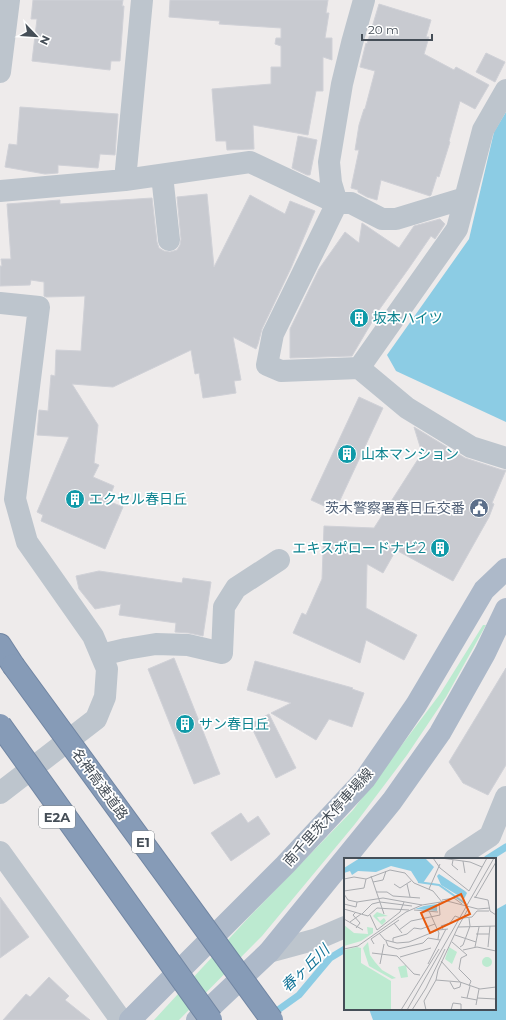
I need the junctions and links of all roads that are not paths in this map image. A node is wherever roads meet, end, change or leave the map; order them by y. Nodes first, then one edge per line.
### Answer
1 (9, 0) edge
2 (142, 0) edge
3 (364, 0) edge
4 (0, 72) edge
5 (506, 90) edge
6 (162, 175) junction
7 (125, 180) junction
8 (0, 192) edge
9 (465, 198) junction
10 (337, 203) junction
11 (169, 240) dead end
12 (0, 303) edge
13 (359, 368) junction
14 (506, 458) edge
15 (279, 560) dead end
16 (506, 569) edge
17 (506, 609) edge
18 (0, 645) edge
19 (101, 655) junction
20 (0, 725) edge
21 (0, 748) edge
22 (0, 793) edge
23 (506, 797) edge
24 (0, 852) edge
25 (346, 858) edge
26 (457, 858) edge
27 (344, 860) edge
28 (114, 886) junction
29 (344, 927) edge
30 (269, 952) junction
31 (121, 1020) edge
32 (130, 1020) edge
33 (197, 1020) edge
34 (211, 1020) edge
35 (272, 1020) edge

1 - 4 street
2 - 7 street
3 - 10 street
5 - 9 street
6 - 7 street
6 - 10 street
6 - 11 street
7 - 8 street
9 - 10 street
9 - 13 street
10 - 13 street
12 - 19 street
13 - 14 street
15 - 19 street
16 - 32 main road, 南千里茨木停車場線
17 - 25 main road
18 - 35 highway, 名神高速道路 / E1, bridge
19 - 22 street
20 - 28 highway, bridge
21 - 28 highway, E2A, bridge
23 - 26 street
24 - 31 street
27 - 30 main road
28 - 34 highway, bridge
29 - 30 street
30 - 33 main road

